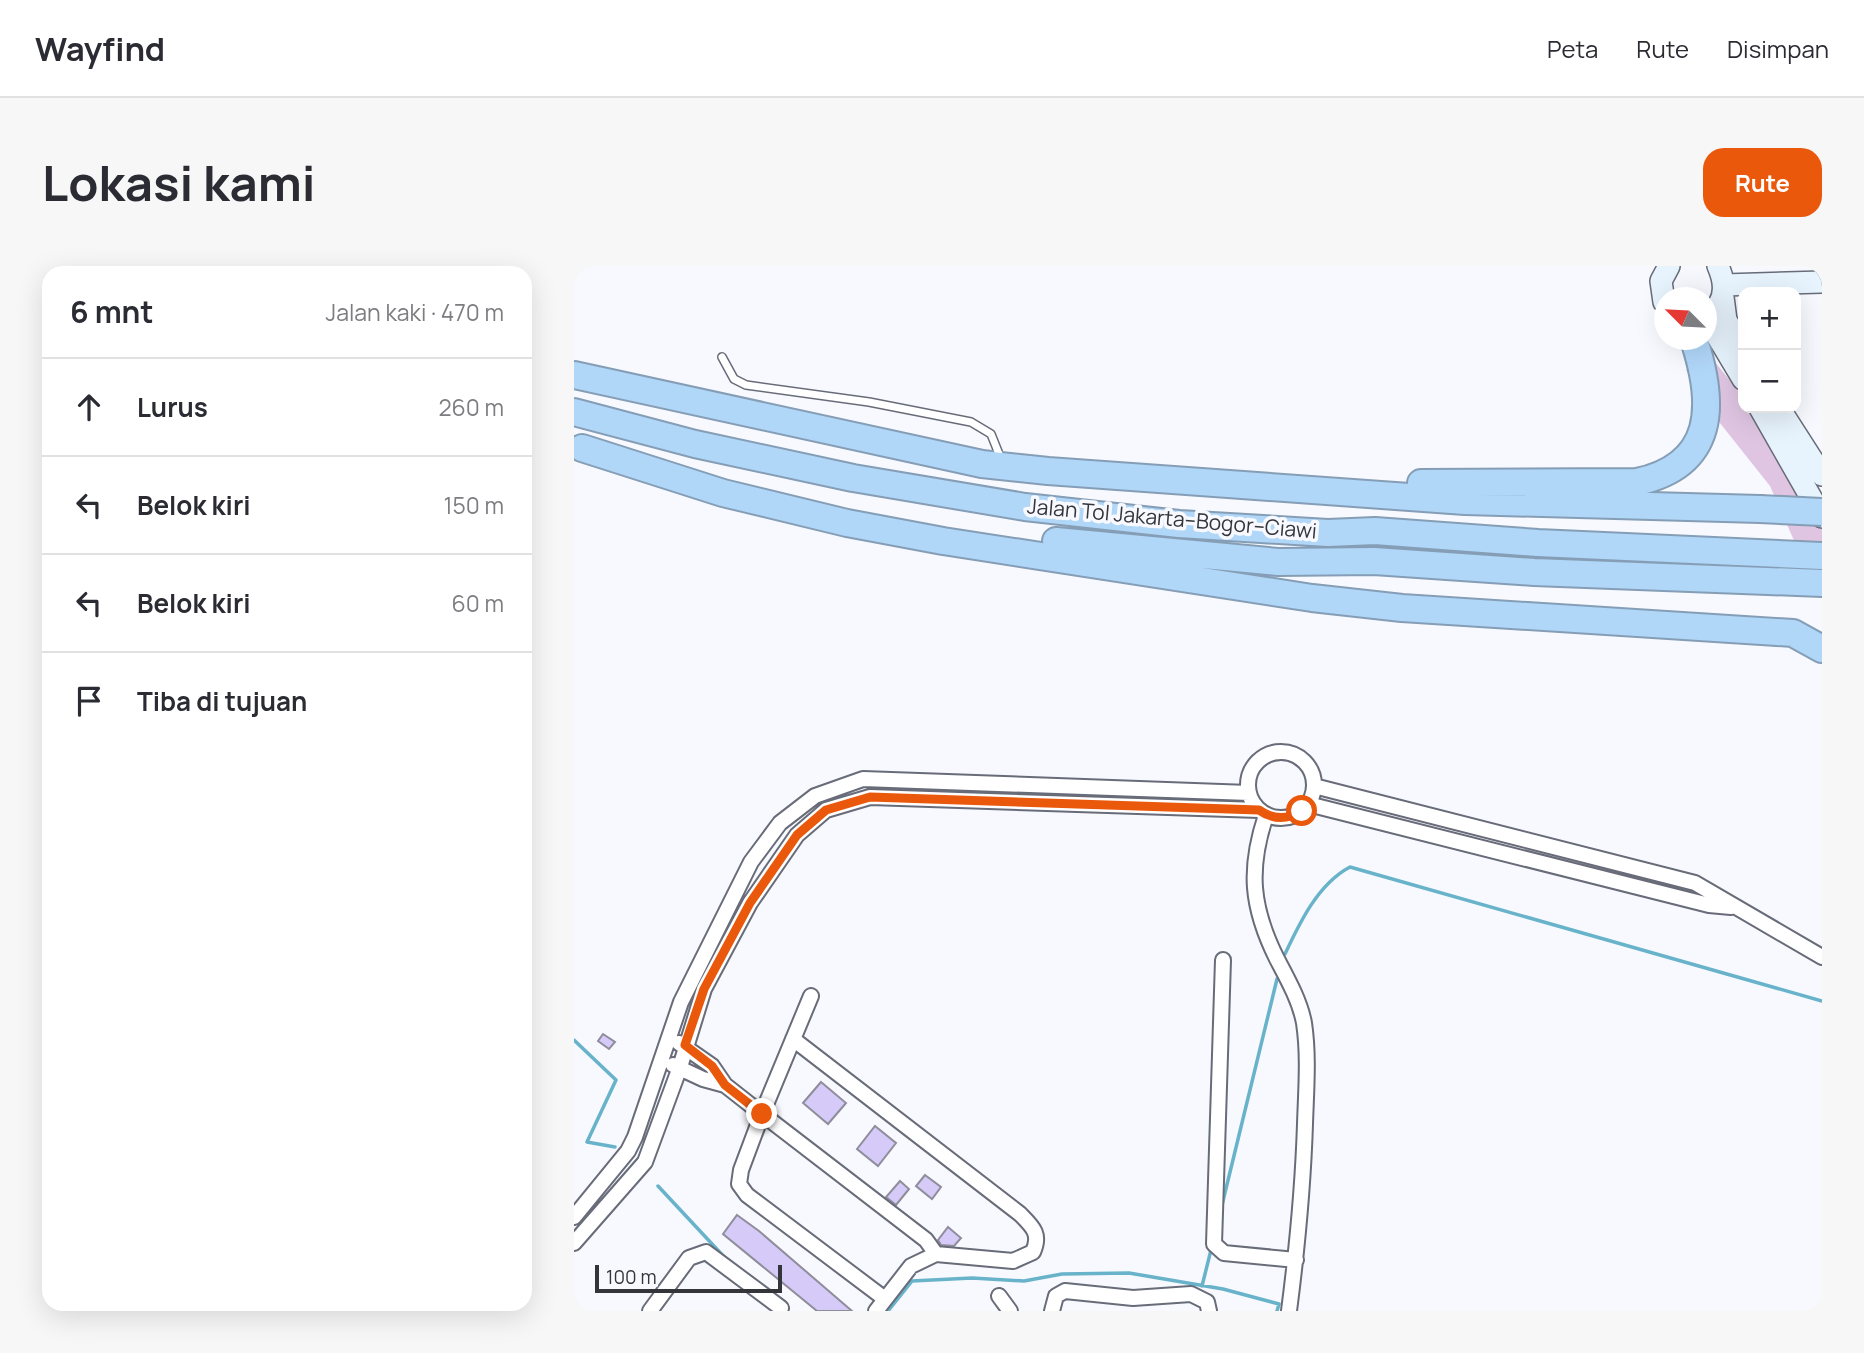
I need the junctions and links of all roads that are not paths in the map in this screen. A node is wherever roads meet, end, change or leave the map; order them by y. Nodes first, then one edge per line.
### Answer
1 (1665, 268) edge
2 (1722, 283) edge
3 (1803, 285) edge
4 (1662, 287) edge
5 (1717, 307) edge
6 (1717, 335) edge
7 (1738, 340) edge
8 (1697, 350) edge
9 (723, 357) dead end
10 (1738, 370) edge
11 (574, 375) edge
12 (574, 412) edge
13 (1763, 413) edge
14 (1782, 413) edge
15 (993, 437) junction
16 (578, 446) edge
17 (993, 465) junction
18 (1822, 475) edge
19 (1329, 491) junction
20 (1822, 514) edge
21 (1822, 556) edge
22 (1822, 583) edge
23 (1822, 649) edge
24 (927, 781) junction
25 (1314, 786) junction
26 (1249, 793) junction
27 (926, 798) junction
28 (1308, 804) junction
29 (1262, 812) junction
30 (1731, 907) junction
31 (1822, 957) edge
32 (1223, 960) dead end
33 (811, 996) dead end
34 (793, 1039) junction
35 (667, 1041) junction
36 (685, 1045) junction
37 (661, 1063) junction
38 (680, 1067) junction
39 (725, 1085) junction
40 (762, 1114) junction
41 (635, 1137) junction
42 (653, 1144) junction
43 (574, 1217) edge
44 (574, 1244) edge
45 (936, 1254) junction
46 (1296, 1260) junction
47 (999, 1296) dead end
48 (1132, 1304) edge
49 (880, 1305) edge
50 (781, 1308) dead end
51 (652, 1310) edge
52 (1010, 1311) edge
53 (1052, 1311) edge
54 (1209, 1311) edge
55 (1289, 1311) edge

1 - 4 main road
2 - 3 main road
2 - 5 main road
2 - 7 main road
6 - 10 main road
8 - 19 highway
9 - 15 lane
11 - 17 highway
12 - 21 highway, Jalan Tol Jakarta–Bogor–Ciawi
13 - 20 main road
14 - 18 main road
15 - 17 lane
15 - 17 lane
16 - 22 highway, Jalan Tol Jakarta–Bogor–Ciawi
16 - 23 highway
17 - 19 highway
19 - 20 highway, bridge
24 - 26 street
24 - 27 street
24 - 35 street
25 - 26 street
25 - 28 street
25 - 30 street
26 - 29 street
27 - 29 street
27 - 36 street
28 - 29 street
28 - 30 street
29 - 46 street
30 - 31 street
32 - 46 street
33 - 34 street
34 - 40 street
34 - 45 street
35 - 36 street
35 - 37 street
36 - 38 street
36 - 39 street
37 - 38 street
37 - 41 street
38 - 39 street
38 - 42 street
39 - 40 street
40 - 45 street
40 - 49 street
41 - 42 street
41 - 43 street
42 - 44 street
45 - 49 street
46 - 55 street
47 - 52 street
48 - 53 street
48 - 54 street
50 - 51 street

